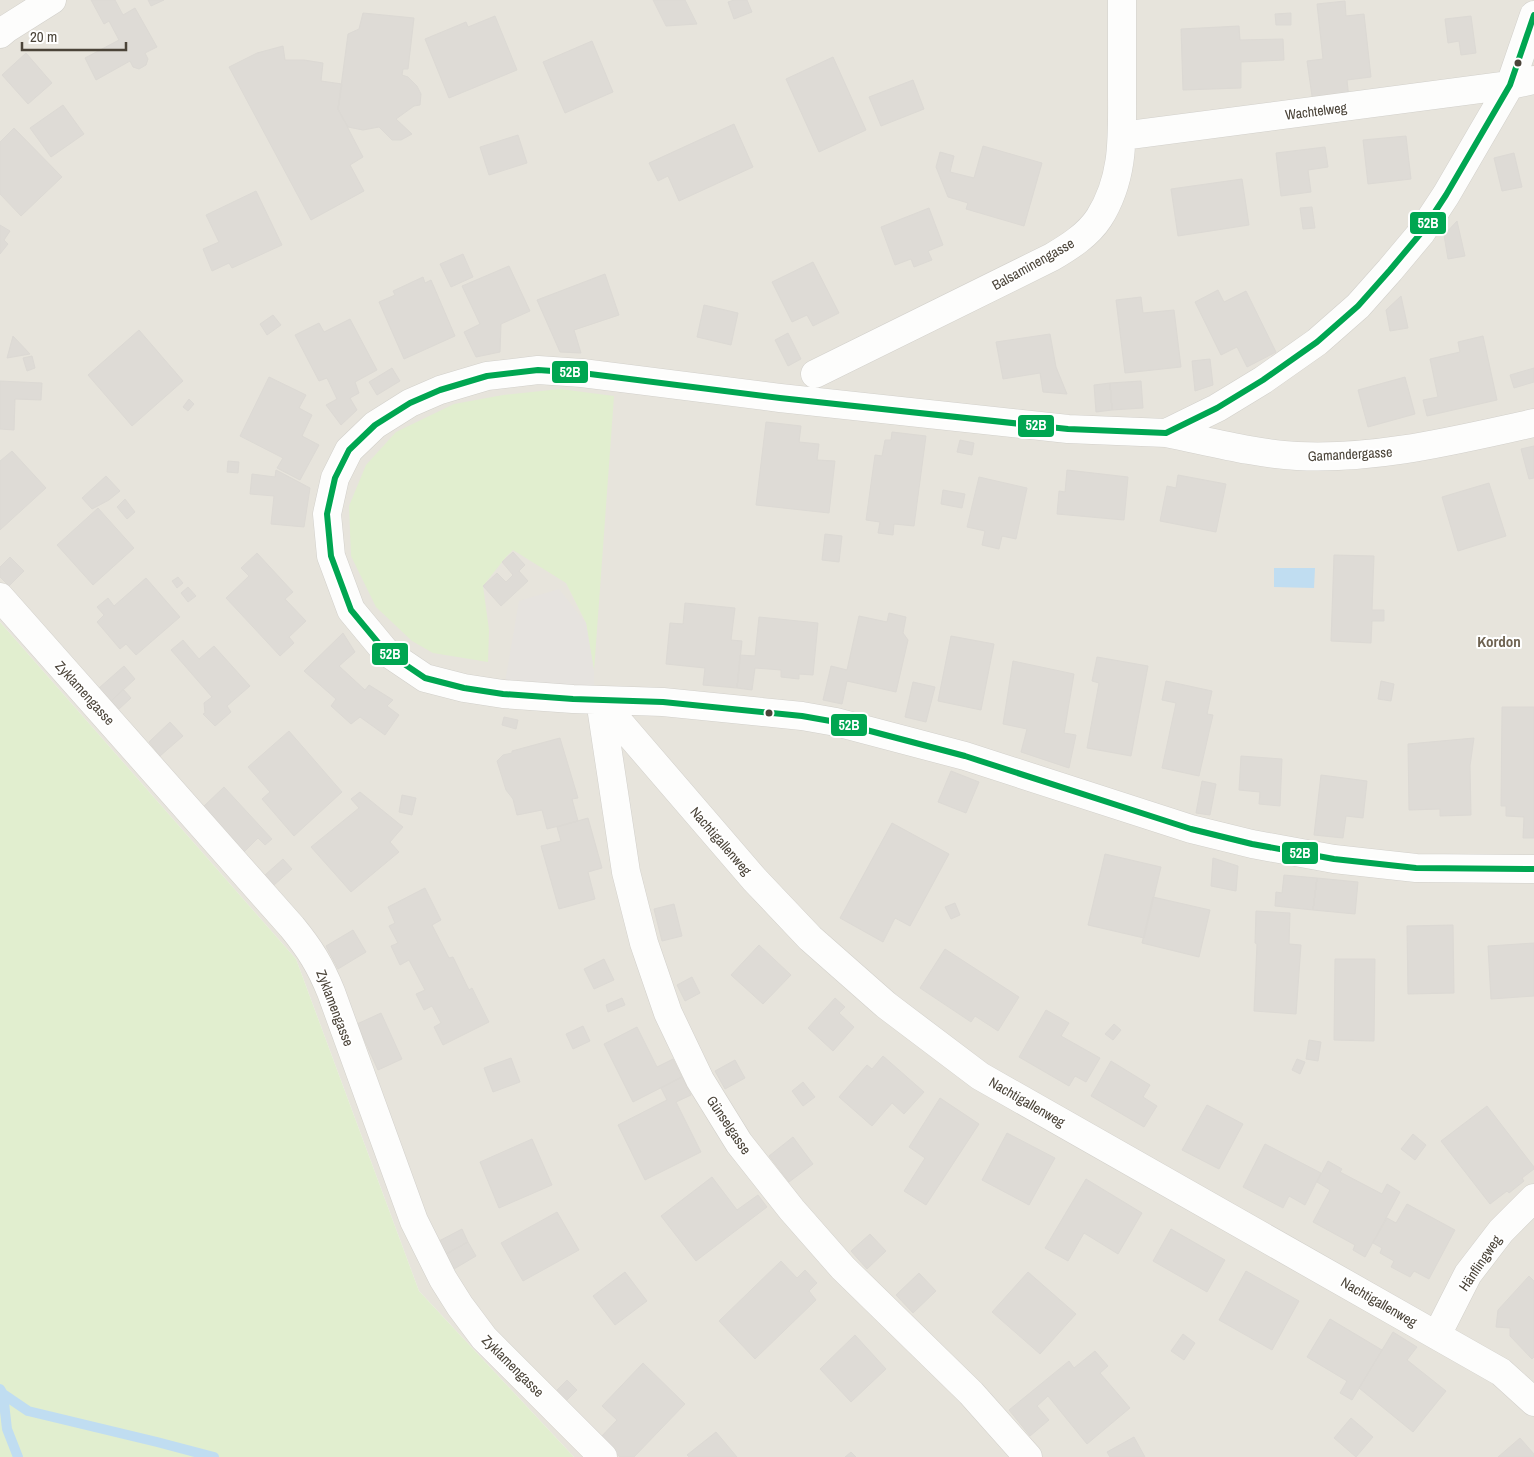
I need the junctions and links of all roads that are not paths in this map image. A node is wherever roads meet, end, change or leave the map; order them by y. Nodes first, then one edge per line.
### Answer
1 (52, 0) edge
2 (1122, 0) edge
3 (1534, 16) edge
4 (0, 34) edge
5 (1522, 83) edge
6 (1122, 136) junction
7 (815, 374) dead end
8 (1534, 423) edge
9 (1166, 433) junction
10 (0, 597) edge
11 (600, 700) junction
12 (1534, 868) edge
13 (1534, 1198) edge
14 (1438, 1335) junction
15 (1534, 1402) edge
16 (604, 1457) edge
17 (1028, 1457) edge

1 - 4 street
2 - 6 street, Balsaminengasse
3 - 5 street
5 - 6 street, Wachtelweg
5 - 9 street
6 - 7 street, Balsaminengasse
8 - 9 street, Gamandergasse
9 - 11 street, Gamandergasse
10 - 16 street, Zyklamengasse
11 - 12 street, Gamandergasse
11 - 14 street, Nachtigallenweg
11 - 17 street, Günselgasse
13 - 14 street, Hänflingweg
14 - 15 street, Nachtigallenweg

